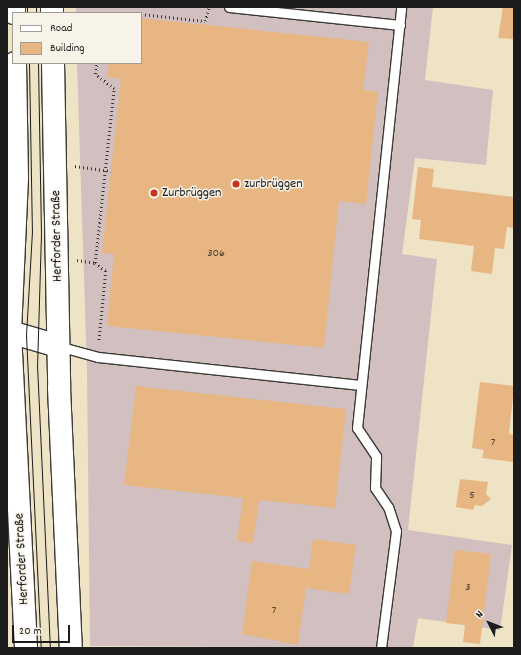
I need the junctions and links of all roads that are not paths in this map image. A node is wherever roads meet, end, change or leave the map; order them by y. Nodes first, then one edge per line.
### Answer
1 (229, 7) edge
2 (401, 7) edge
3 (400, 25) junction
4 (15, 64) edge
5 (53, 64) edge
6 (10, 332) junction
7 (58, 346) junction
8 (361, 385) junction
9 (26, 648) edge
10 (71, 648) edge
11 (381, 648) edge

1 - 3 lane
2 - 3 lane
3 - 8 lane
4 - 6 main road, Herforder Straße
5 - 7 main road, Herforder Straße
6 - 7 main road
6 - 9 main road, Herforder Straße
7 - 8 lane
7 - 10 main road, Herforder Straße
8 - 11 lane

